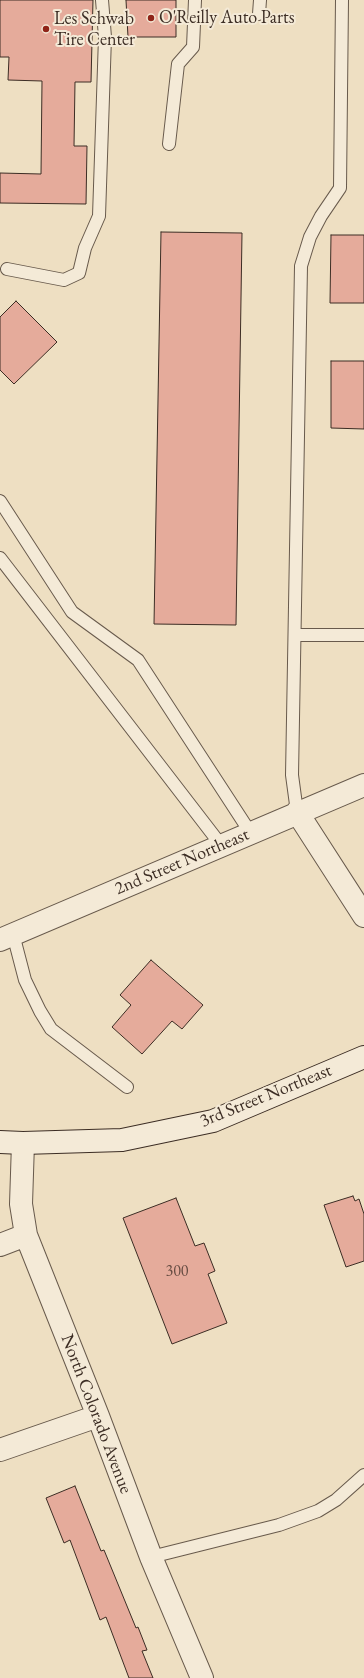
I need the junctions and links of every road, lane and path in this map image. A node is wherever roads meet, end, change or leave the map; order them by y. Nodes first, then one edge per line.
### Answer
1 (102, 0) edge
2 (195, 0) edge
3 (260, 0) edge
4 (342, 0) edge
5 (259, 14) dead end
6 (169, 144) dead end
7 (7, 269) dead end
8 (0, 501) edge
9 (0, 558) edge
10 (295, 635) junction
11 (364, 635) edge
12 (364, 785) edge
13 (297, 812) junction
14 (250, 832) junction
15 (221, 845) junction
16 (364, 916) edge
17 (6, 937) edge
18 (364, 1057) edge
19 (127, 1087) dead end
20 (0, 1142) edge
21 (23, 1143) junction
22 (26, 1235) junction
23 (0, 1245) edge
24 (98, 1416) junction
25 (0, 1450) edge
26 (364, 1475) edge
27 (151, 1557) junction
28 (202, 1678) edge

1 - 7 lane
2 - 6 lane
3 - 5 lane
4 - 10 lane
8 - 14 lane
9 - 15 lane
10 - 11 lane
10 - 13 lane
12 - 13 street, 2nd Street Northeast
13 - 14 street, 2nd Street Northeast
13 - 16 street
14 - 15 street, 2nd Street Northeast
15 - 17 street, 2nd Street Northeast
17 - 19 lane
18 - 21 street, 3rd Street Northeast
20 - 21 street, 3rd Street Northeast
21 - 22 street, North Colorado Avenue
22 - 23 street
22 - 24 street, North Colorado Avenue
24 - 25 street
24 - 27 street, North Colorado Avenue
26 - 27 lane
27 - 28 street, North Colorado Avenue

